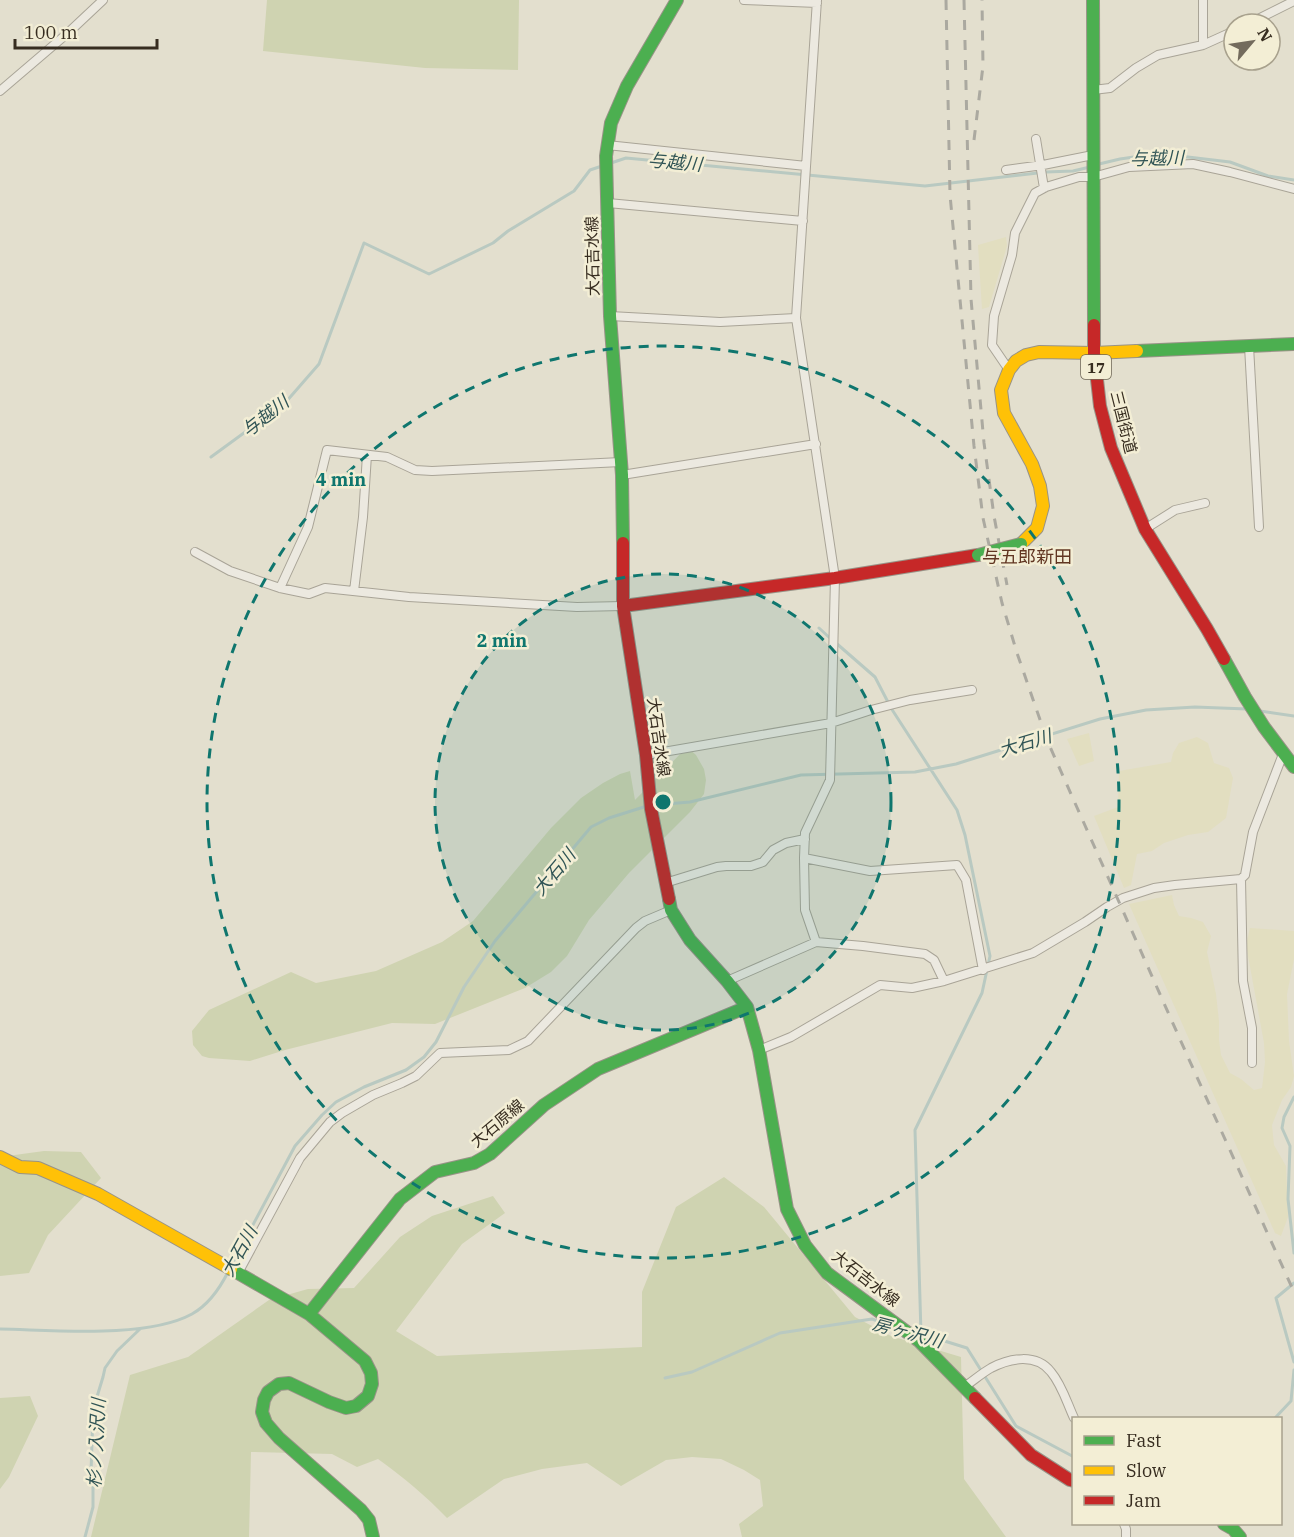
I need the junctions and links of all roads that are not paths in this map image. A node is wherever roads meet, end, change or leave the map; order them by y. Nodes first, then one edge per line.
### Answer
1 (103, 0) edge
2 (677, 0) edge
3 (744, 0) edge
4 (1093, 0) edge
5 (1203, 0) edge
6 (817, 1) edge
7 (1294, 1) edge
8 (1272, 12) edge
9 (1222, 36) edge
10 (1203, 45) junction
11 (1093, 90) junction
12 (0, 91) edge
13 (1036, 139) dead end
14 (607, 145) junction
15 (1093, 155) junction
16 (806, 166) junction
17 (1040, 166) junction
18 (1006, 170) dead end
19 (1093, 177) junction
20 (1043, 183) junction
21 (1294, 189) edge
22 (608, 203) junction
23 (803, 221) junction
24 (610, 316) junction
25 (796, 318) junction
26 (1294, 344) edge
27 (1249, 346) junction
28 (1094, 353) junction
29 (1009, 370) junction
30 (816, 444) junction
31 (367, 455) junction
32 (621, 462) junction
33 (622, 475) junction
34 (1205, 502) dead end
35 (1259, 527) dead end
36 (1145, 529) junction
37 (195, 552) dead end
38 (835, 578) junction
39 (280, 588) junction
40 (354, 591) junction
41 (623, 606) junction
42 (972, 690) dead end
43 (831, 723) junction
44 (1283, 754) junction
45 (646, 755) junction
46 (1294, 767) edge
47 (805, 839) junction
48 (804, 858) junction
49 (1240, 879) junction
50 (665, 883) junction
51 (670, 910) junction
52 (816, 942) junction
53 (982, 970) junction
54 (728, 981) junction
55 (944, 981) junction
56 (747, 1007) junction
57 (759, 1050) junction
58 (1252, 1063) dead end
59 (0, 1157) edge
60 (236, 1272) junction
61 (309, 1314) junction
62 (964, 1387) junction
63 (1073, 1417) edge
64 (1072, 1480) edge
65 (1226, 1525) edge
66 (373, 1537) edge
67 (1240, 1537) edge

1 - 12 street
2 - 14 main road, 大石吉水線
3 - 6 street
4 - 11 main road, 三国街道 / 17
5 - 10 street
6 - 16 street
7 - 8 street
9 - 10 street
10 - 11 street
11 - 15 main road, 三国街道 / 17
13 - 17 street
14 - 16 street
14 - 22 main road, 大石吉水線
15 - 17 street
15 - 19 main road, 三国街道 / 17
16 - 23 street
17 - 18 street
17 - 20 street
19 - 20 street
19 - 21 street
19 - 28 main road, 三国街道 / 17
20 - 29 street
22 - 23 street
22 - 24 main road, 大石吉水線
23 - 25 street
24 - 25 street
24 - 32 main road, 大石吉水線
25 - 30 street
26 - 27 main road
27 - 28 main road
27 - 35 street
28 - 29 main road
28 - 36 main road, 三国街道 / 17
29 - 38 main road, bridge
30 - 33 street
30 - 38 street
31 - 32 street
31 - 39 street
31 - 40 street
32 - 33 main road, 大石吉水線
33 - 41 main road, 大石吉水線
34 - 36 street
36 - 44 main road, 三国街道 / 17
37 - 39 street
38 - 41 main road
38 - 43 street
39 - 40 street
40 - 41 street
41 - 45 main road, 大石吉水線
42 - 43 street
43 - 45 street
43 - 47 street
44 - 46 main road, 三国街道 / 17
44 - 49 street
45 - 50 main road, 大石吉水線
47 - 48 street
47 - 50 street
48 - 52 street
48 - 53 street
49 - 53 street
49 - 58 street
50 - 51 main road, 大石吉水線
51 - 54 main road, 大石吉水線
51 - 60 street
52 - 54 street
52 - 55 street
53 - 55 street
54 - 56 main road, 大石吉水線
55 - 57 street
56 - 57 main road, 大石吉水線
56 - 61 main road, 大石原線
57 - 62 main road, 大石吉水線
59 - 60 main road
60 - 61 main road
61 - 66 main road
62 - 63 street
62 - 64 main road, 大石吉水線
65 - 67 main road

